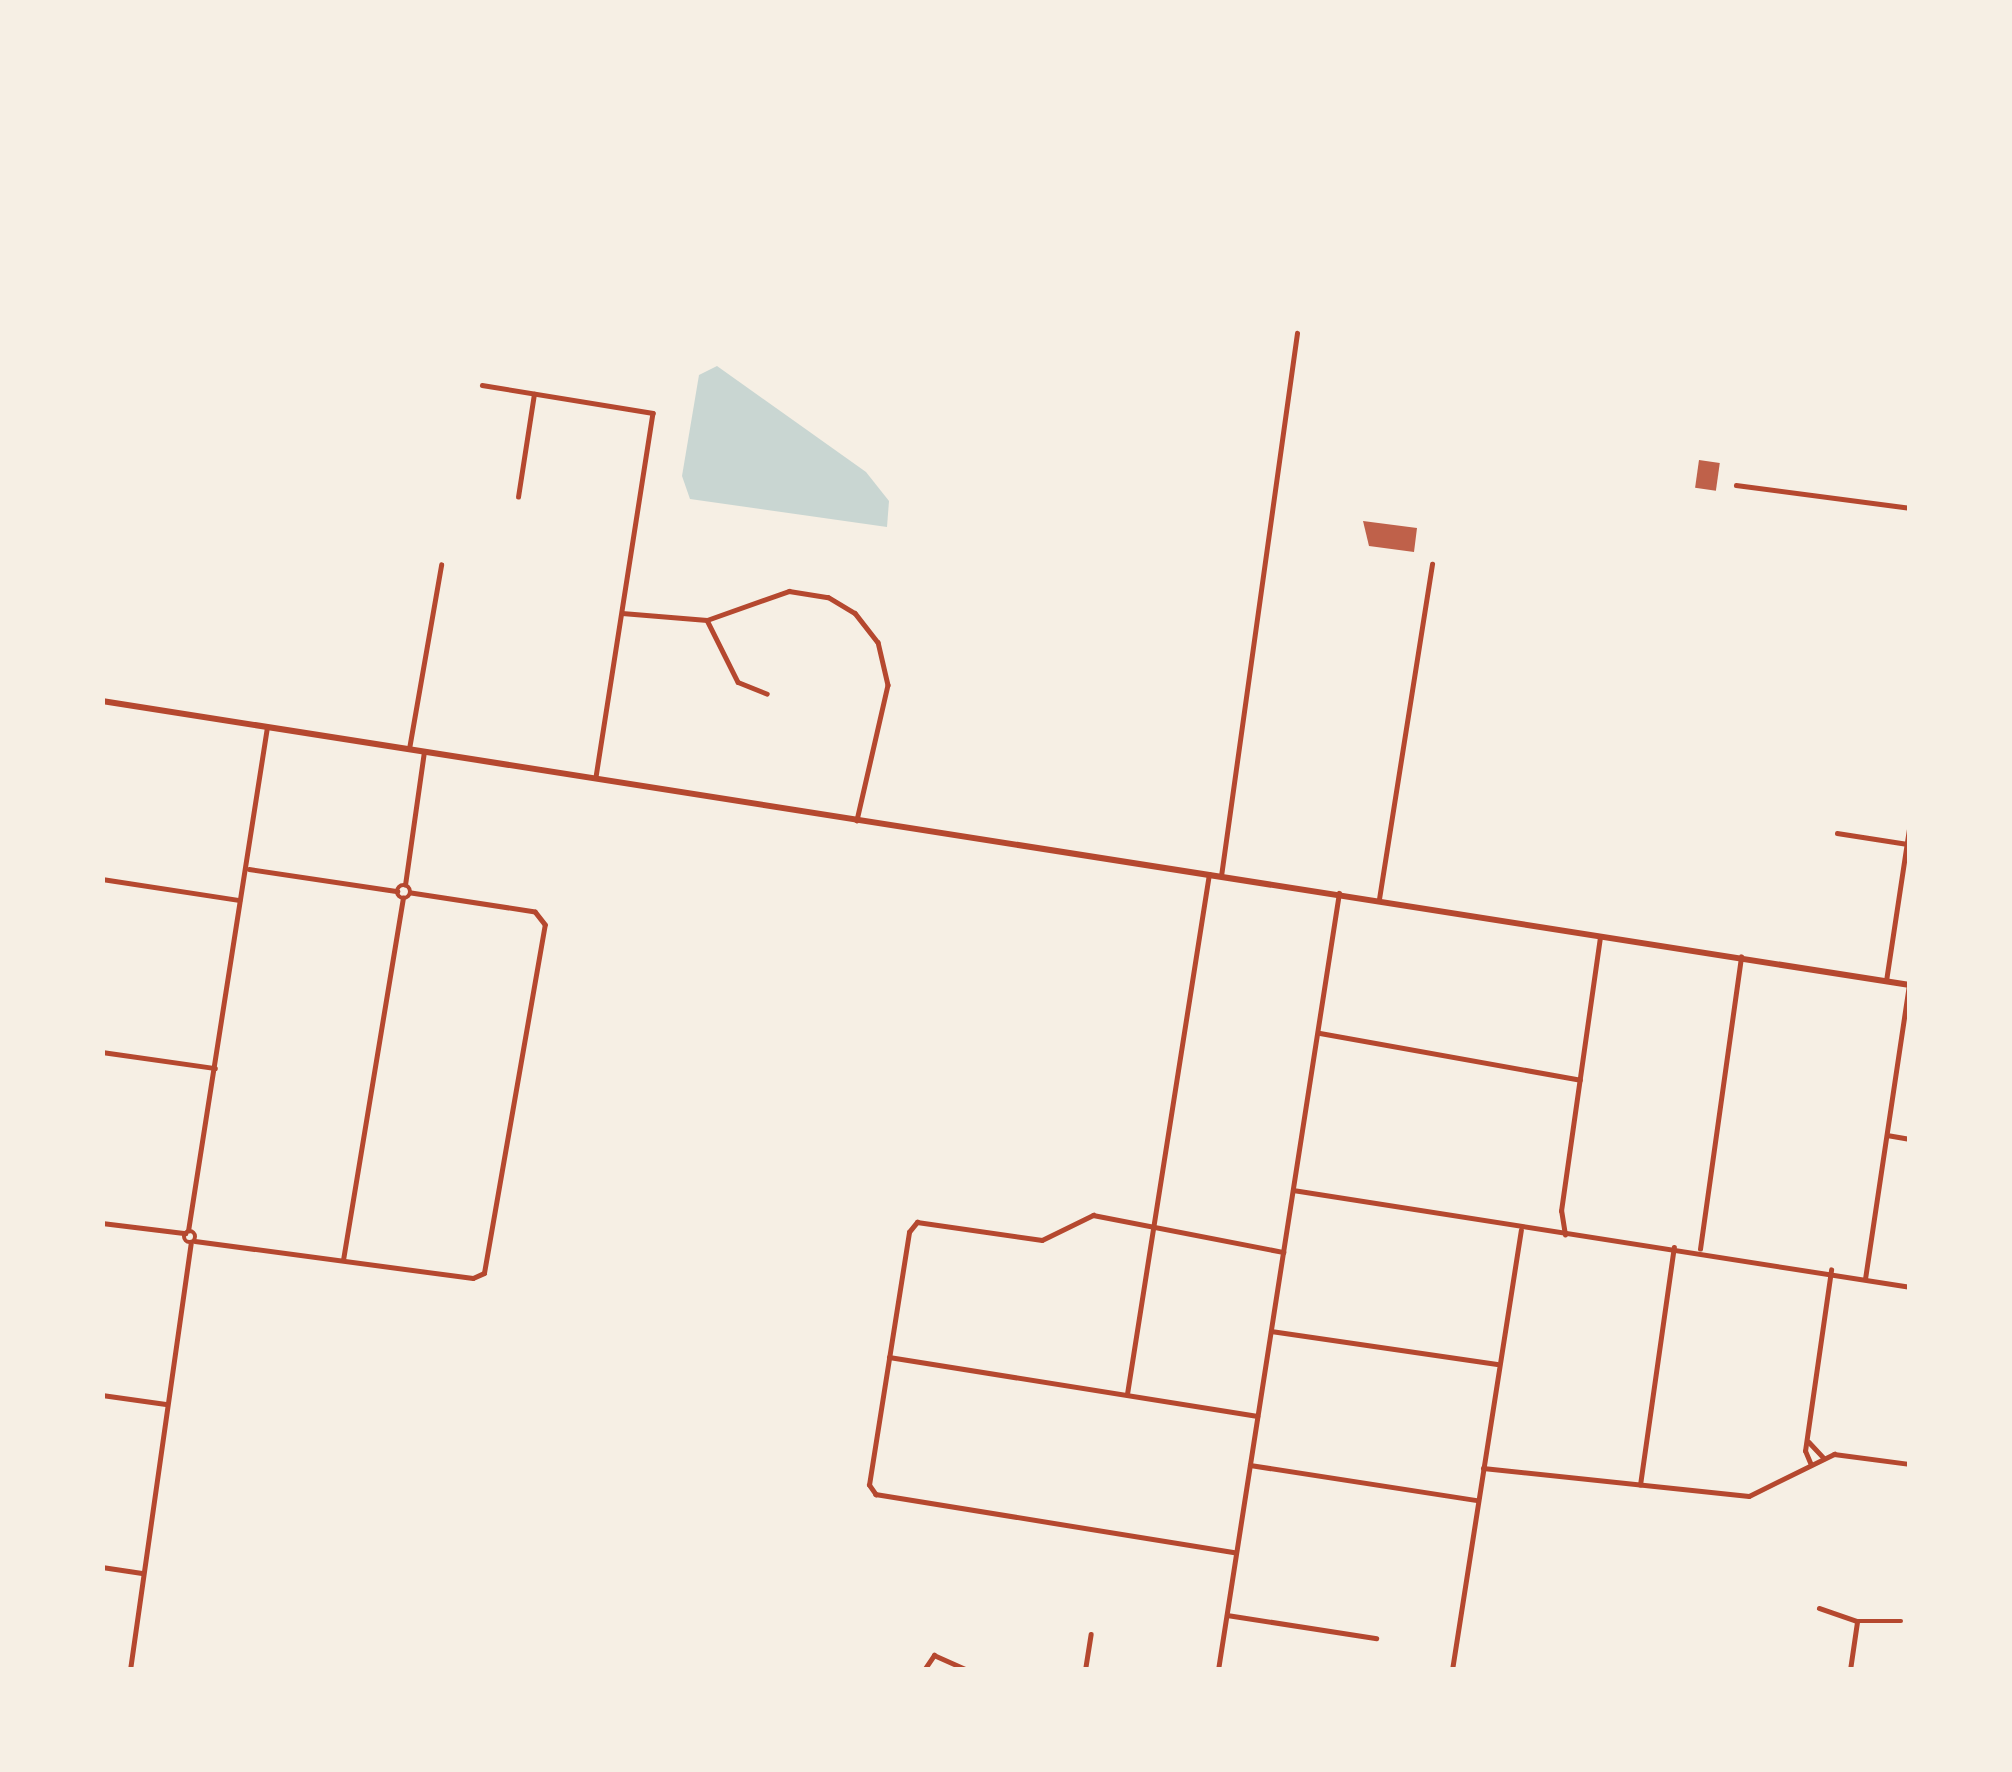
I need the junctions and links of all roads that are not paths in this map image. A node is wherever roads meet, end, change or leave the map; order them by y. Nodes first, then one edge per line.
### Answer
1 (1297, 333) dead end
2 (482, 386) dead end
3 (534, 394) junction
4 (1736, 485) dead end
5 (518, 497) dead end
6 (1910, 508) edge
7 (1432, 564) dead end
8 (441, 566) dead end
9 (622, 613) junction
10 (707, 620) junction
11 (767, 694) dead end
12 (102, 701) edge
13 (267, 727) junction
14 (409, 749) junction
15 (424, 752) junction
16 (596, 778) junction
17 (857, 820) junction
18 (1910, 822) edge
19 (1837, 832) dead end
20 (1908, 842) edge
21 (246, 868) junction
22 (1209, 874) junction
23 (1220, 876) junction
24 (102, 880) edge
25 (405, 885) junction
26 (397, 891) junction
27 (410, 892) junction
28 (1339, 893) junction
29 (403, 898) junction
30 (1379, 899) junction
31 (242, 900) junction
32 (1601, 935) junction
33 (1741, 957) junction
34 (1886, 981) junction
35 (1910, 984) edge
36 (1317, 1033) junction
37 (102, 1052) edge
38 (216, 1068) junction
39 (1580, 1080) junction
40 (1887, 1135) junction
41 (1910, 1139) edge
42 (1293, 1190) junction
43 (102, 1223) edge
44 (1156, 1225) junction
45 (1521, 1230) junction
46 (1565, 1235) junction
47 (190, 1237) junction
48 (1674, 1245) junction
49 (1700, 1249) junction
50 (1283, 1252) junction
51 (343, 1260) junction
52 (1832, 1270) junction
53 (1865, 1279) junction
54 (1910, 1286) edge
55 (1271, 1330) junction
56 (889, 1357) junction
57 (1499, 1364) junction
58 (102, 1394) edge
59 (1127, 1394) junction
60 (165, 1404) junction
61 (1257, 1416) junction
62 (1807, 1437) junction
63 (1824, 1458) junction
64 (1910, 1464) edge
65 (1250, 1465) junction
66 (1811, 1466) junction
67 (1484, 1468) junction
68 (1640, 1485) junction
69 (1478, 1500) junction
70 (1236, 1553) junction
71 (102, 1567) edge
72 (142, 1573) junction
73 (1819, 1608) dead end
74 (1226, 1615) junction
75 (1857, 1621) junction
76 (1900, 1621) dead end
77 (1091, 1634) dead end
78 (1376, 1638) dead end
79 (130, 1670) edge
80 (924, 1670) edge
81 (968, 1670) edge
82 (1085, 1670) edge
83 (1218, 1670) edge
84 (1452, 1670) edge
85 (1850, 1670) edge

1 - 23 street
2 - 3 street
3 - 5 street
3 - 9 street
4 - 6 street
7 - 30 street
8 - 14 street
9 - 10 street
9 - 16 street
10 - 11 street
10 - 17 street
12 - 13 street
13 - 14 street
13 - 21 street
14 - 15 street
15 - 16 street
15 - 25 street
16 - 17 street
17 - 22 street
18 - 20 street
19 - 20 street
20 - 34 street
21 - 26 street
21 - 31 street
22 - 23 street
22 - 44 street
23 - 28 street
24 - 31 street
25 - 26 street
25 - 27 street
26 - 29 street
27 - 29 street
27 - 51 street
28 - 30 street
28 - 36 street
29 - 51 street
30 - 32 street
31 - 38 street
32 - 33 street
32 - 39 street
33 - 34 street
33 - 49 street
34 - 35 street
35 - 40 street
36 - 39 street
36 - 42 street
37 - 38 street
38 - 47 street
39 - 46 street
40 - 41 street
40 - 53 street
42 - 45 street
42 - 50 street
43 - 47 street
44 - 50 street
44 - 56 street
44 - 59 street
45 - 46 street
45 - 57 street
46 - 48 street
47 - 51 street
47 - 60 street
48 - 49 street
48 - 68 street
49 - 52 street
50 - 55 street
52 - 53 street
52 - 62 street
53 - 54 street
55 - 57 street
55 - 61 street
56 - 59 street
56 - 70 street
57 - 67 street
58 - 60 street
59 - 61 street
60 - 72 street
61 - 65 street
62 - 63 street
62 - 66 street
63 - 64 street
63 - 66 street
65 - 69 street
65 - 70 street
66 - 68 street
67 - 68 street
67 - 69 street
69 - 84 street
70 - 74 street
71 - 72 street
72 - 79 street
73 - 75 street
74 - 78 street
74 - 83 street
75 - 76 street
75 - 85 street
77 - 82 street
80 - 81 street

